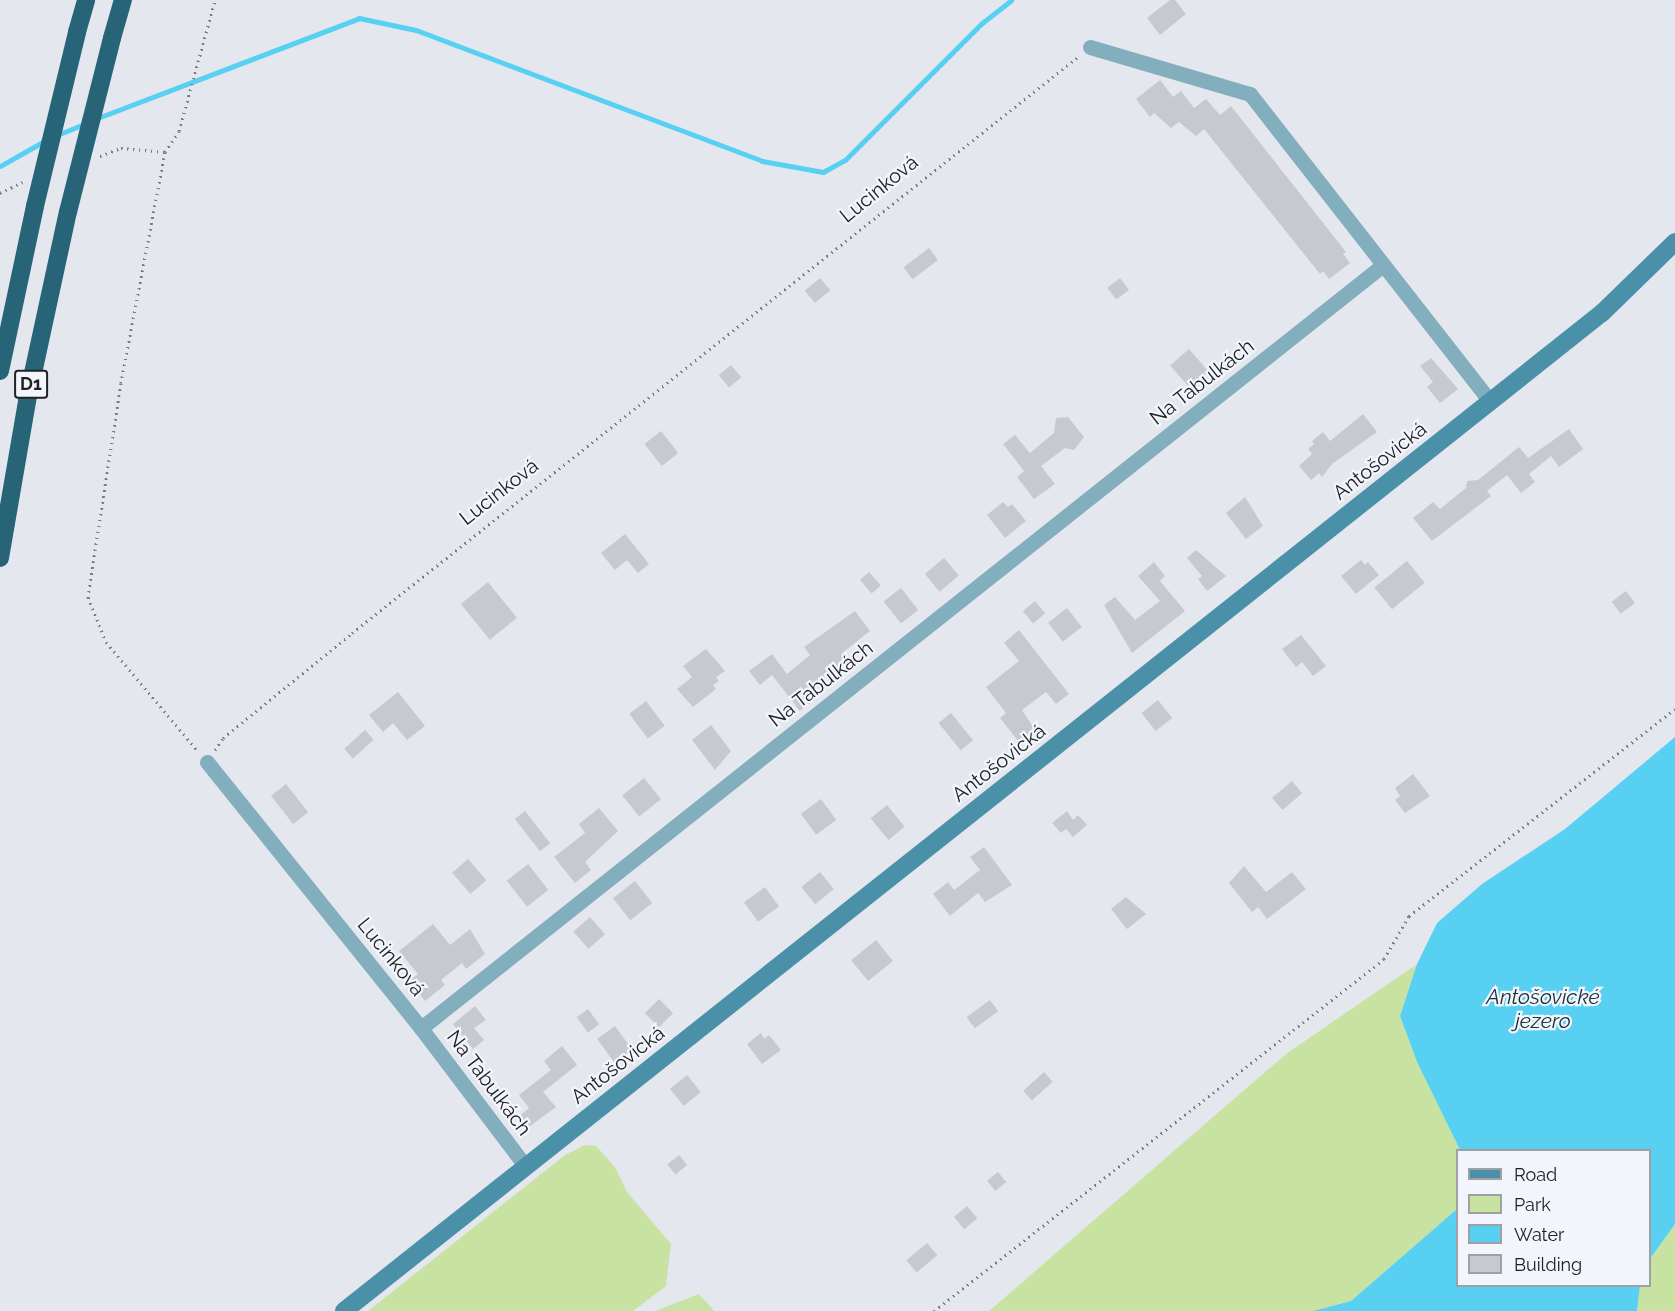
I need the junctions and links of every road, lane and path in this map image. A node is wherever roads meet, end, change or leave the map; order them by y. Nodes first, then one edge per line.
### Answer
1 (86, 0) edge
2 (123, 0) edge
3 (215, 0) edge
4 (1090, 47) joint
5 (165, 152) junction
6 (90, 159) dead end
7 (30, 179) dead end
8 (0, 193) edge
9 (1675, 242) edge
10 (1383, 265) junction
11 (0, 371) edge
12 (1491, 402) junction
13 (0, 558) edge
14 (1675, 709) edge
15 (207, 762) junction
16 (421, 1028) junction
17 (526, 1167) junction
18 (344, 1311) edge
19 (934, 1311) edge

1 - 11 highway, D1, bridge
2 - 13 highway, D1, bridge
3 - 5 path
4 - 10 street
4 - 15 path, Lucinková
5 - 6 path
5 - 15 path
7 - 8 path
9 - 12 street, Antošovická
10 - 12 street
10 - 16 street, Na Tabulkách
12 - 17 street, Antošovická
14 - 19 path
15 - 16 street, Lucinková
16 - 17 street, Na Tabulkách
17 - 18 street, Antošovická

